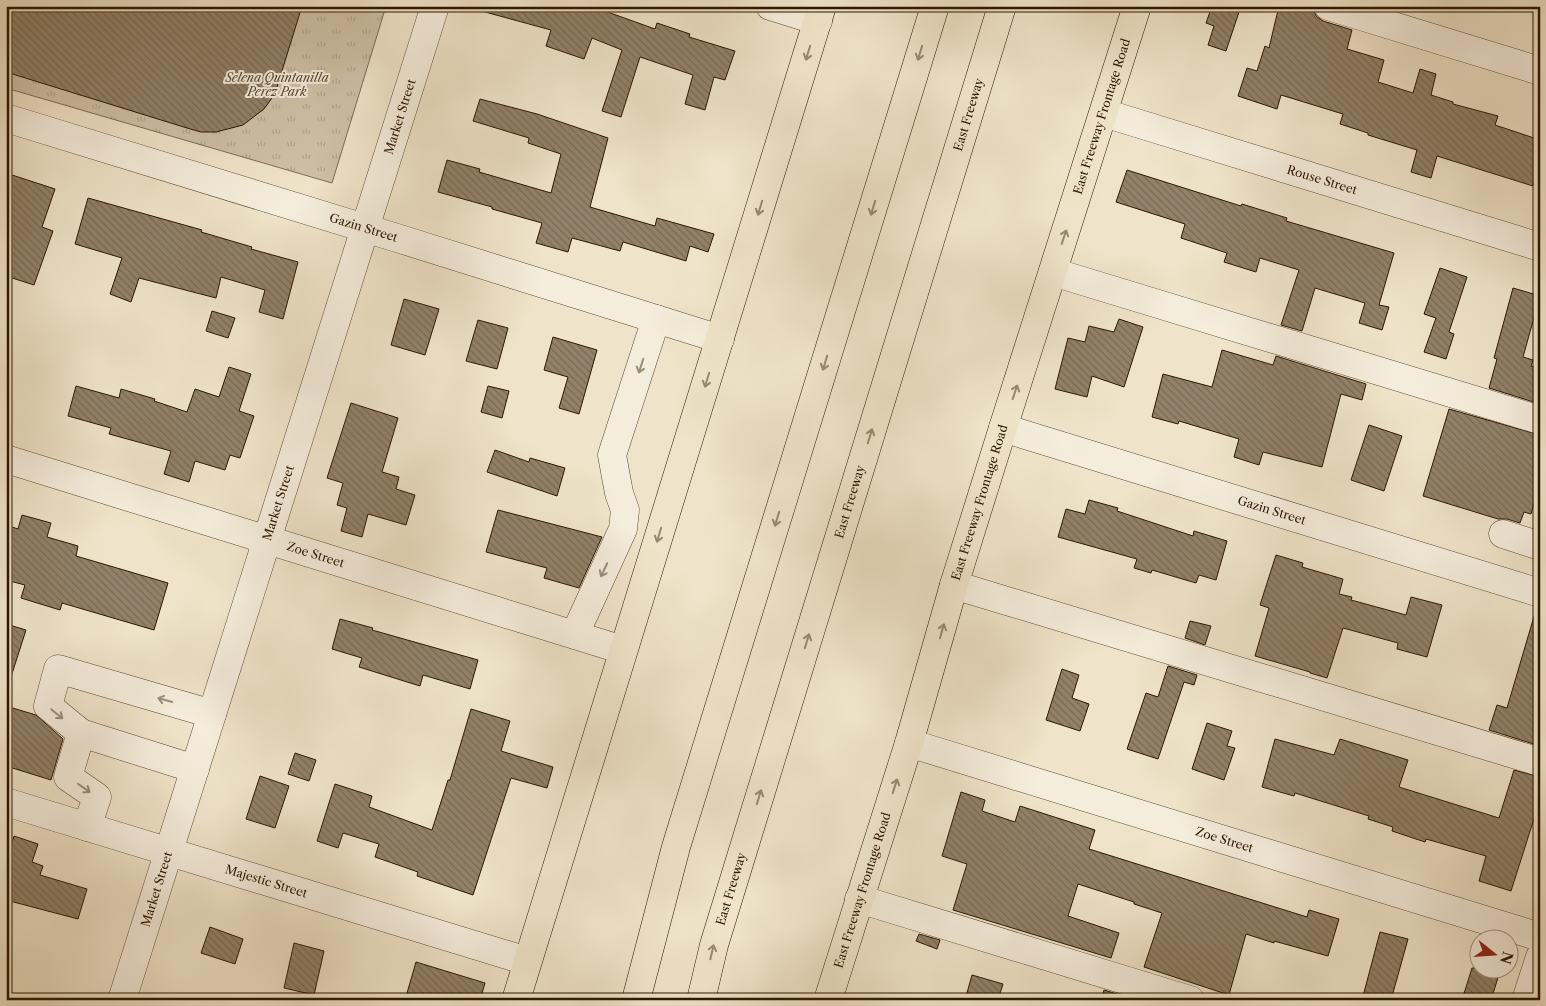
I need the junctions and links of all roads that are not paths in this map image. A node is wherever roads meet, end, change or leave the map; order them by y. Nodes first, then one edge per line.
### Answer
1 (435, 6) edge
2 (770, 6) edge
3 (935, 6) edge
4 (1002, 6) edge
5 (1137, 6) edge
6 (1328, 6) edge
7 (820, 14) edge
8 (1540, 71) edge
9 (1104, 113) junction
10 (6, 118) edge
11 (366, 229) junction
12 (1540, 247) edge
13 (1053, 272) junction
14 (656, 319) junction
15 (720, 339) junction
16 (1540, 420) edge
17 (1003, 428) junction
18 (6, 459) edge
19 (1503, 534) dead end
20 (267, 540) junction
21 (1540, 546) edge
22 (954, 585) junction
23 (1540, 593) edge
24 (575, 634) junction
25 (623, 650) junction
26 (212, 714) junction
27 (81, 733) junction
28 (909, 743) junction
29 (1540, 762) edge
30 (195, 769) junction
31 (6, 802) edge
32 (87, 827) junction
33 (170, 852) junction
34 (859, 899) junction
35 (1540, 938) edge
36 (1540, 957) edge
37 (527, 961) junction
38 (122, 1000) edge
39 (516, 1000) edge
40 (636, 1000) edge
41 (701, 1000) edge
42 (828, 1000) edge
43 (1190, 1000) edge
44 (1526, 1000) edge

1 - 11 street, Market Street
2 - 7 street
3 -> 40 main road
41 -> 4 main road, East Freeway
5 - 9 main road, East Freeway Frontage Road
6 - 8 street
7 -> 15 main road
9 - 12 street, Rouse Street
13 -> 9 main road, East Freeway Frontage Road
10 - 11 street, Gazin Street
11 - 14 street, Gazin Street
11 - 20 street, Market Street
13 - 16 street
17 -> 13 main road, East Freeway Frontage Road
14 - 15 street, Gazin Street
14 -> 24 street
15 -> 25 main road
17 - 22 main road, East Freeway Frontage Road
17 - 23 street, Gazin Street
18 - 20 street, Zoe Street
19 - 21 street
20 - 24 street, Zoe Street
20 - 26 street, Market Street
28 -> 22 main road, East Freeway Frontage Road
22 - 29 street
24 - 25 street, Zoe Street
25 - 37 main road
26 -> 27 street
26 - 30 street, Market Street
27 - 30 street
27 -> 32 street
34 -> 28 main road, East Freeway Frontage Road
28 - 35 street, Zoe Street
30 - 33 street, Market Street
31 - 32 street, Majestic Street
32 - 33 street, Majestic Street
33 - 37 street, Majestic Street
33 - 38 street, Market Street
34 - 42 main road, East Freeway Frontage Road
34 - 43 street
36 - 44 street
37 - 39 main road

